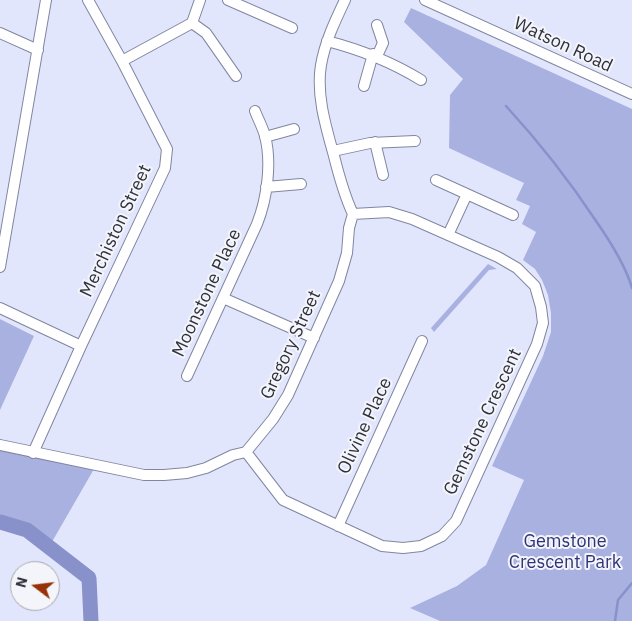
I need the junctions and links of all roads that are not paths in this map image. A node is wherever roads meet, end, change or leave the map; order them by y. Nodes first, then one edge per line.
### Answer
1 (46, 0) edge
2 (88, 0) edge
3 (200, 0) edge
4 (228, 0) edge
5 (345, 0) edge
6 (426, 0) edge
7 (192, 23) junction
8 (377, 25) dead end
9 (292, 28) dead end
10 (0, 33) edge
11 (327, 41) junction
12 (38, 50) junction
13 (375, 55) junction
14 (122, 61) junction
15 (236, 76) dead end
16 (422, 80) dead end
17 (364, 86) dead end
18 (632, 94) edge
19 (255, 111) dead end
20 (294, 129) dead end
21 (265, 137) junction
22 (415, 141) dead end
23 (375, 142) junction
24 (333, 151) junction
25 (383, 175) dead end
26 (436, 180) dead end
27 (301, 184) dead end
28 (266, 187) junction
29 (467, 194) junction
30 (353, 214) junction
31 (513, 215) dead end
32 (448, 235) junction
33 (0, 267) edge
34 (223, 298) junction
35 (0, 308) edge
36 (314, 338) junction
37 (422, 341) dead end
38 (81, 346) junction
39 (187, 376) dead end
40 (0, 446) edge
41 (246, 452) junction
42 (33, 453) junction
43 (338, 526) junction

1 - 12 street
2 - 14 street, Merchiston Street
3 - 7 street
4 - 9 street
5 - 11 street
6 - 18 street, Watson Road
7 - 14 street
7 - 15 street
8 - 13 street
10 - 12 street
11 - 13 street
11 - 24 street
12 - 33 street
13 - 16 street
13 - 17 street
14 - 38 street, Merchiston Street
19 - 21 street, Moonstone Place
20 - 21 street
21 - 28 street, Moonstone Place
22 - 23 street
23 - 24 street
23 - 25 street
24 - 30 street
26 - 29 street
27 - 28 street
28 - 34 street, Moonstone Place
29 - 31 street
29 - 32 street
30 - 32 street, Gemstone Crescent
30 - 36 street, Gregory Street
32 - 43 street, Gemstone Crescent
34 - 36 street
34 - 39 street, Moonstone Place
35 - 38 street
36 - 41 street, Gregory Street
37 - 43 street, Olivine Place
38 - 42 street, Merchiston Street
40 - 42 street
41 - 42 street
41 - 43 street, Gemstone Crescent

